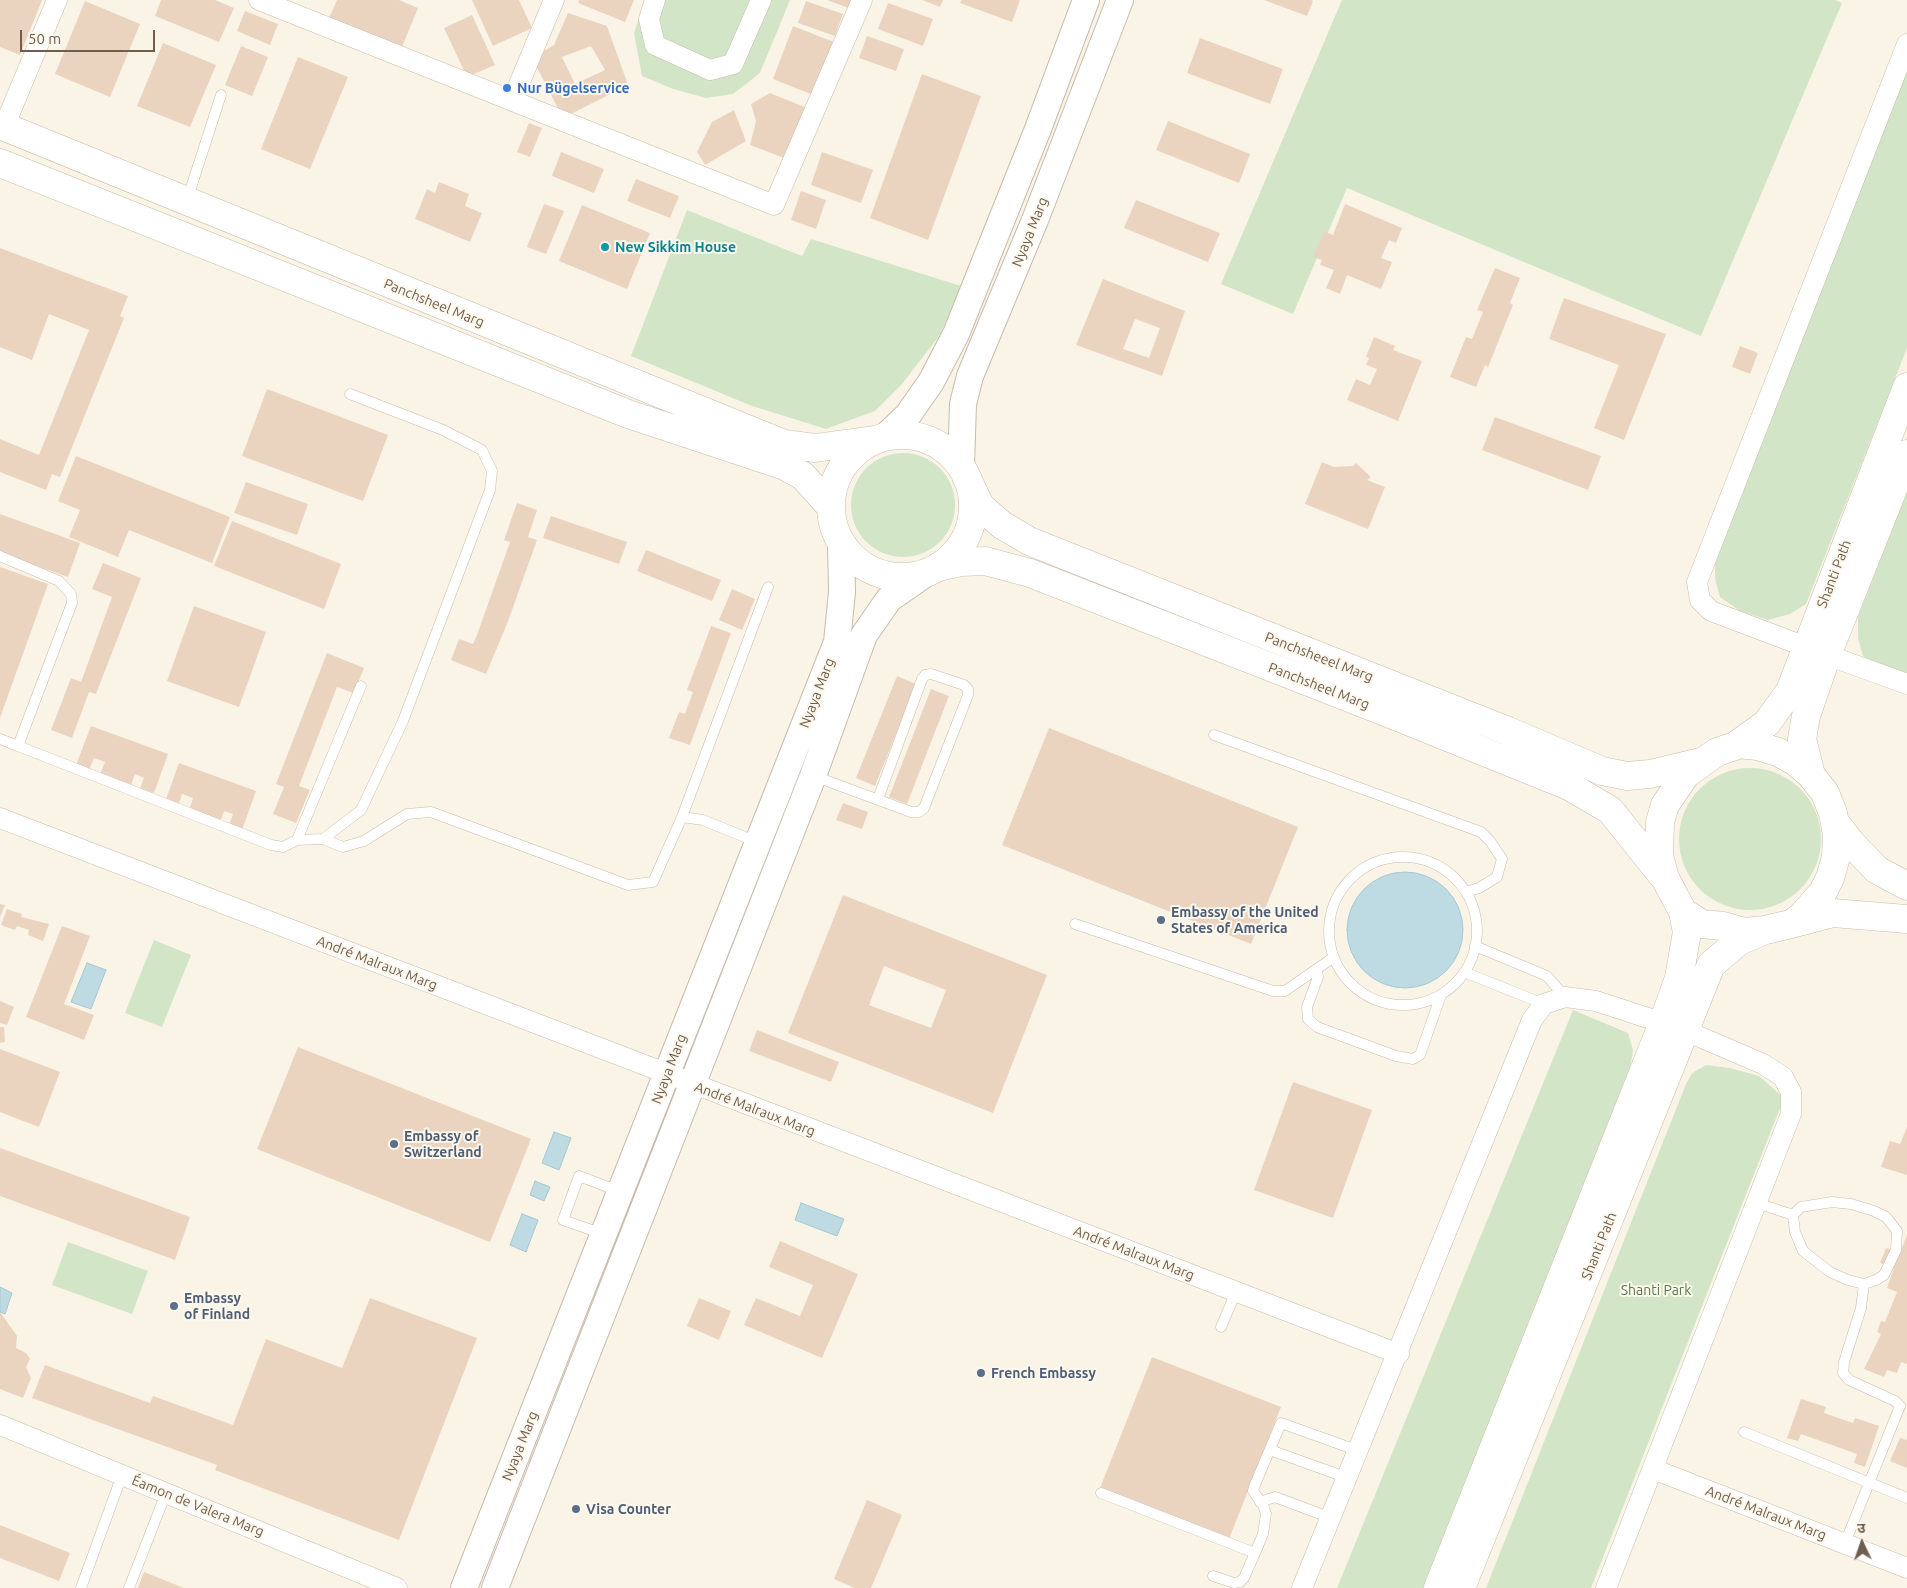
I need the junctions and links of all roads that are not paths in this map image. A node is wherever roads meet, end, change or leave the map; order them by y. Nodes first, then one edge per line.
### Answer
1 (57, 0) edge
2 (259, 0) edge
3 (554, 0) edge
4 (655, 0) edge
5 (761, 0) edge
6 (862, 0) edge
7 (1086, 0) edge
8 (1120, 0) edge
9 (1907, 44) edge
10 (220, 96) dead end
11 (512, 101) junction
12 (2, 126) edge
13 (0, 163) edge
14 (186, 201) junction
15 (1907, 387) edge
16 (350, 394) dead end
17 (880, 438) junction
18 (1907, 454) edge
19 (964, 471) junction
20 (830, 506) junction
21 (841, 544) junction
22 (0, 556) edge
23 (933, 569) junction
24 (768, 587) dead end
25 (1817, 651) junction
26 (1907, 684) edge
27 (361, 686) dead end
28 (1214, 735) dead end
29 (0, 739) edge
30 (1738, 744) junction
31 (18, 746) junction
32 (1700, 762) junction
33 (1811, 775) junction
34 (813, 776) junction
35 (878, 799) junction
36 (682, 817) junction
37 (0, 818) edge
38 (1835, 822) junction
39 (323, 839) junction
40 (297, 840) junction
41 (758, 843) junction
42 (1665, 878) junction
43 (1907, 886) edge
44 (1466, 892) junction
45 (1683, 912) junction
46 (1907, 919) edge
47 (1075, 924) dead end
48 (1778, 927) junction
49 (1475, 946) junction
50 (1334, 957) junction
51 (1318, 970) junction
52 (1464, 972) junction
53 (1441, 995) junction
54 (1565, 997) junction
55 (1544, 1004) junction
56 (1674, 1027) junction
57 (667, 1075) junction
58 (692, 1085) junction
59 (621, 1192) junction
60 (1757, 1203) junction
61 (1793, 1215) junction
62 (604, 1234) junction
63 (1864, 1284) junction
64 (1236, 1292) junction
65 (1221, 1327) dead end
66 (1399, 1354) junction
67 (0, 1425) edge
68 (1744, 1432) dead end
69 (1270, 1450) junction
70 (1359, 1451) junction
71 (1653, 1468) junction
72 (122, 1475) junction
73 (1348, 1478) junction
74 (1870, 1483) junction
75 (166, 1493) junction
76 (1101, 1493) dead end
77 (1907, 1498) edge
78 (1260, 1502) junction
79 (1331, 1518) junction
80 (1845, 1543) junction
81 (1254, 1553) junction
82 (1907, 1568) edge
83 (1213, 1576) dead end
84 (81, 1588) edge
85 (129, 1588) edge
86 (397, 1588) edge
87 (464, 1588) edge
88 (495, 1588) edge
89 (1302, 1588) edge
90 (1438, 1588) edge
91 (1461, 1588) edge
92 (1606, 1588) edge

1 - 12 street
2 - 11 street
3 - 11 street
4 - 5 street
6 - 11 street
7 - 17 street
8 - 19 street, Nyaya Marg
9 - 25 street
10 - 14 lane
12 - 14 main road, Panchsheel Marg
13 - 20 main road
14 - 17 main road, Panchsheel Marg
15 - 25 main road, Shanti Path
16 - 39 lane
17 - 19 main road
17 - 20 main road
18 - 25 main road, Shanti Path
19 - 23 main road
19 - 32 main road, Panchsheeel Marg
20 - 21 main road
21 - 23 main road
21 - 41 street, Nyaya Marg
22 - 31 lane
23 - 34 street, Nyaya Marg
23 - 42 main road, Panchsheel Marg
24 - 36 lane
25 - 26 street
25 - 30 main road, Shanti Path
25 - 33 main road, Shanti Path
27 - 40 lane
28 - 44 lane
29 - 31 lane
30 - 32 main road, Shanti Path
30 - 33 main road
31 - 40 lane
32 - 42 main road
33 - 38 main road
34 - 35 lane
34 - 58 street, Nyaya Marg
35 - 35 lane
36 - 39 lane
36 - 41 lane
37 - 57 street, André Malraux Marg
38 - 43 main road
38 - 48 main road
39 - 40 lane
41 - 57 street, Nyaya Marg
42 - 45 main road
44 - 49 lane
44 - 50 lane
45 - 48 main road
45 - 56 main road, Shanti Path
46 - 48 main road
47 - 51 lane
48 - 56 main road, Shanti Path
49 - 52 lane
49 - 54 lane
50 - 51 lane
50 - 53 lane
51 - 53 lane
52 - 53 lane
52 - 55 lane
54 - 55 street
54 - 56 street
55 - 66 street
56 - 60 street
56 - 90 main road, Shanti Path
56 - 91 main road, Shanti Path
57 - 58 street, André Malraux Marg
57 - 59 street, Nyaya Marg
58 - 64 street, André Malraux Marg
58 - 88 street, Nyaya Marg
59 - 62 street, Nyaya Marg
59 - 62 lane
60 - 61 lane
60 - 71 street
61 - 63 lane
61 - 63 lane
62 - 87 street, Nyaya Marg
63 - 74 lane
64 - 65 lane
64 - 66 street, André Malraux Marg
66 - 70 street
67 - 72 street, Éamon de Valera Marg
68 - 74 lane
69 - 70 lane
69 - 73 lane
69 - 78 lane
70 - 73 street
71 - 80 street, André Malraux Marg
71 - 92 street
72 - 75 street, Éamon de Valera Marg
72 - 84 lane
73 - 79 street
74 - 77 lane
74 - 80 lane
75 - 85 lane
75 - 86 street, Éamon de Valera Marg
76 - 81 lane
78 - 79 lane
78 - 81 lane
79 - 89 street
80 - 82 street, André Malraux Marg
81 - 83 lane

